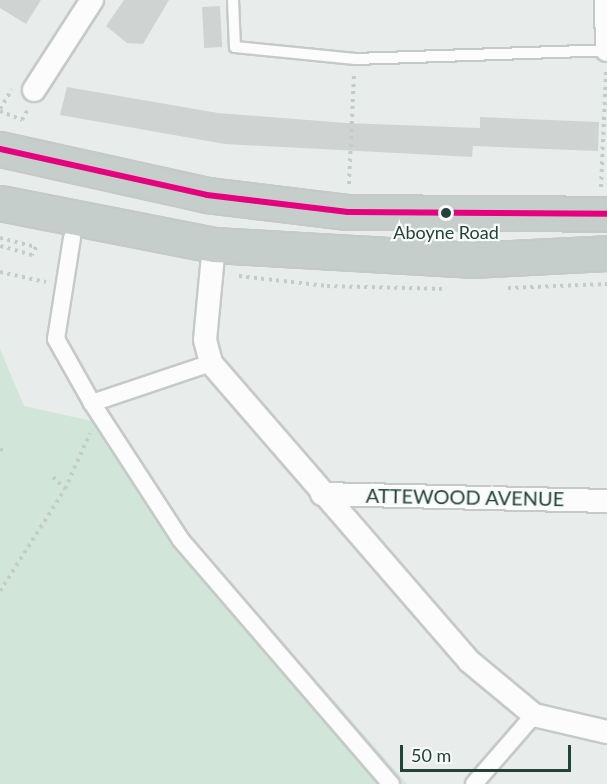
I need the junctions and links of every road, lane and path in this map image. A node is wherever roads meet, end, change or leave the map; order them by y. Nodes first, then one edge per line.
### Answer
1 (92, 0) edge
2 (233, 0) edge
3 (606, 0) edge
4 (607, 50) edge
5 (355, 59) junction
6 (32, 98) joint
7 (0, 111) edge
8 (0, 149) edge
9 (0, 202) edge
10 (348, 212) junction
11 (603, 214) edge
12 (0, 238) edge
13 (72, 238) dead end
14 (214, 245) junction
15 (0, 246) edge
16 (607, 253) edge
17 (0, 272) edge
18 (64, 285) junction
19 (211, 363) junction
20 (92, 403) junction
21 (0, 448) edge
22 (5, 452) dead end
23 (53, 477) dead end
24 (65, 489) junction
25 (322, 494) junction
26 (607, 501) edge
27 (0, 591) edge
28 (534, 715) junction
29 (607, 732) edge
30 (391, 784) edge
31 (474, 784) edge

1 - 6 street
2 - 5 lane
3 - 4 street
4 - 5 lane
4 - 11 path
5 - 10 path
6 - 7 path
8 - 10 highway
9 - 14 highway
10 - 11 highway
12 - 15 path
13 - 18 street
14 - 16 highway
14 - 19 street
17 - 18 path
18 - 20 street
19 - 20 street
19 - 25 street
20 - 24 path
20 - 30 street
21 - 22 path
23 - 24 path
24 - 27 path
25 - 26 street, ATTEWOOD AVENUE
25 - 28 street
28 - 29 street
28 - 31 street

